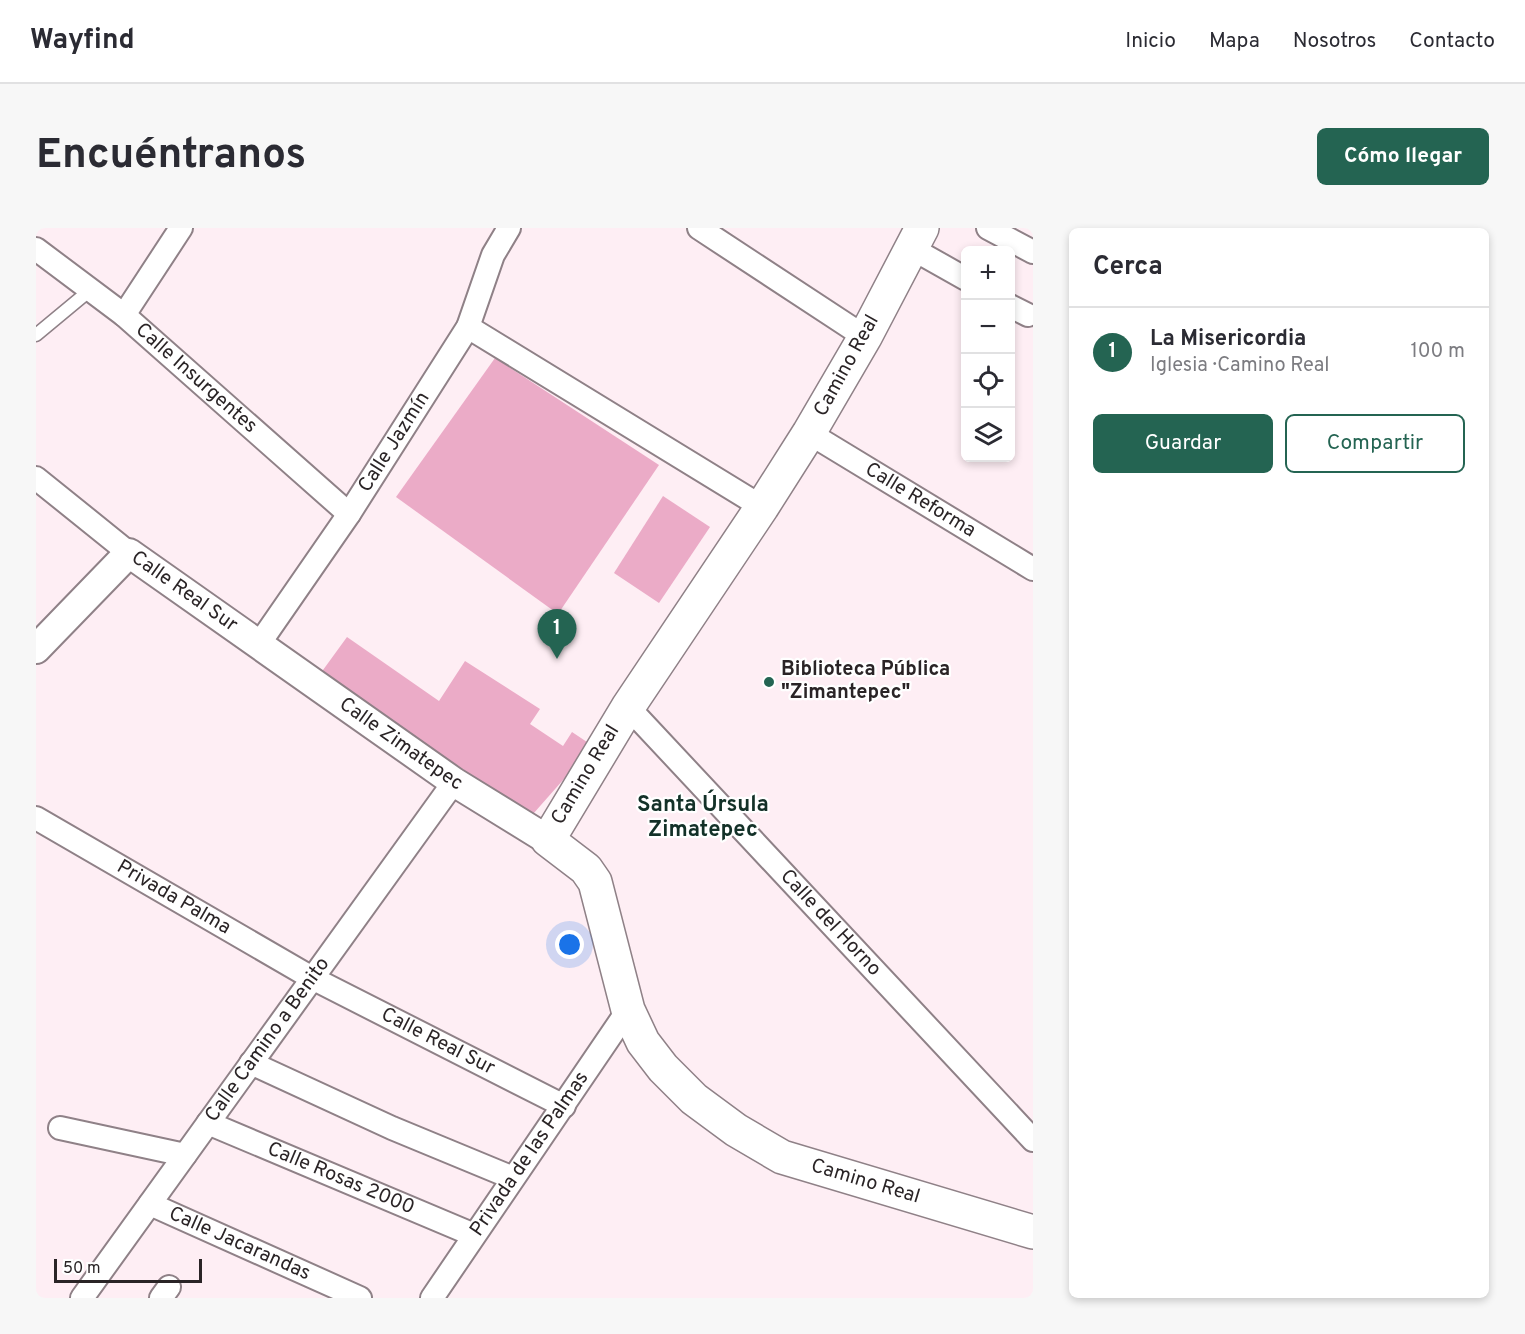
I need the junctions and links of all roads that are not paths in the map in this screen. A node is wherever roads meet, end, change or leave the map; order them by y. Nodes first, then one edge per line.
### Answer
1 (181, 228) edge
2 (508, 228) edge
3 (699, 228) edge
4 (987, 228) edge
5 (917, 238) edge
6 (36, 249) edge
7 (1033, 252) edge
8 (961, 275) edge
9 (89, 291) junction
10 (123, 315) junction
11 (468, 327) junction
12 (36, 335) edge
13 (865, 337) junction
14 (809, 433) junction
15 (36, 478) edge
16 (762, 507) junction
17 (350, 514) junction
18 (129, 553) junction
19 (1033, 569) edge
20 (259, 644) junction
21 (36, 649) edge
22 (627, 706) junction
23 (454, 782) junction
24 (36, 818) edge
25 (548, 840) junction
26 (312, 978) junction
27 (628, 1010) junction
28 (251, 1063) junction
29 (564, 1106) junction
30 (208, 1123) junction
31 (60, 1128) dead end
32 (1033, 1140) edge
33 (185, 1155) junction
34 (513, 1178) junction
35 (150, 1204) junction
36 (1033, 1232) edge
37 (474, 1235) junction
38 (82, 1298) edge
39 (360, 1298) edge
40 (432, 1298) edge

1 - 10 street
2 - 11 street, Calle Jazmín
3 - 13 street
4 - 7 street
5 - 8 street
5 - 13 main road, Camino Real
6 - 9 street, Calle Insurgentes
9 - 10 street, Calle Insurgentes
9 - 12 lane
10 - 17 street, Calle Insurgentes
11 - 16 street
11 - 17 street, Calle Jazmín
13 - 14 main road, Camino Real
14 - 16 main road, Camino Real
14 - 19 street, Calle Reforma
15 - 18 street
16 - 22 main road, Camino Real
17 - 20 street, Calle Jazmín
18 - 20 street, Calle Real Sur
18 - 21 street, Calle Real Sur
20 - 23 street, Calle Zimatepec
22 - 25 main road, Camino Real
22 - 32 street, Calle del Horno
23 - 25 street, Calle Zimatepec
23 - 26 street, Calle Camino a Benito
24 - 26 street, Privada Palma
25 - 27 main road, Camino Real
26 - 28 street, Calle Camino a Benito
26 - 29 street, Calle Real Sur
27 - 29 street, Privada de las Palmas
27 - 36 main road, Camino Real
28 - 30 street, Calle Camino a Benito
28 - 34 street
29 - 34 street, Privada de las Palmas
30 - 33 street, Calle Camino a Benito
30 - 37 street, Calle Rosas 2000
31 - 33 street
33 - 35 street, Calle Camino a Benito
34 - 37 street, Privada de las Palmas
35 - 38 street, Calle Camino a Benito
35 - 39 street, Calle Jacarandas
37 - 40 street, Privada de las Palmas

